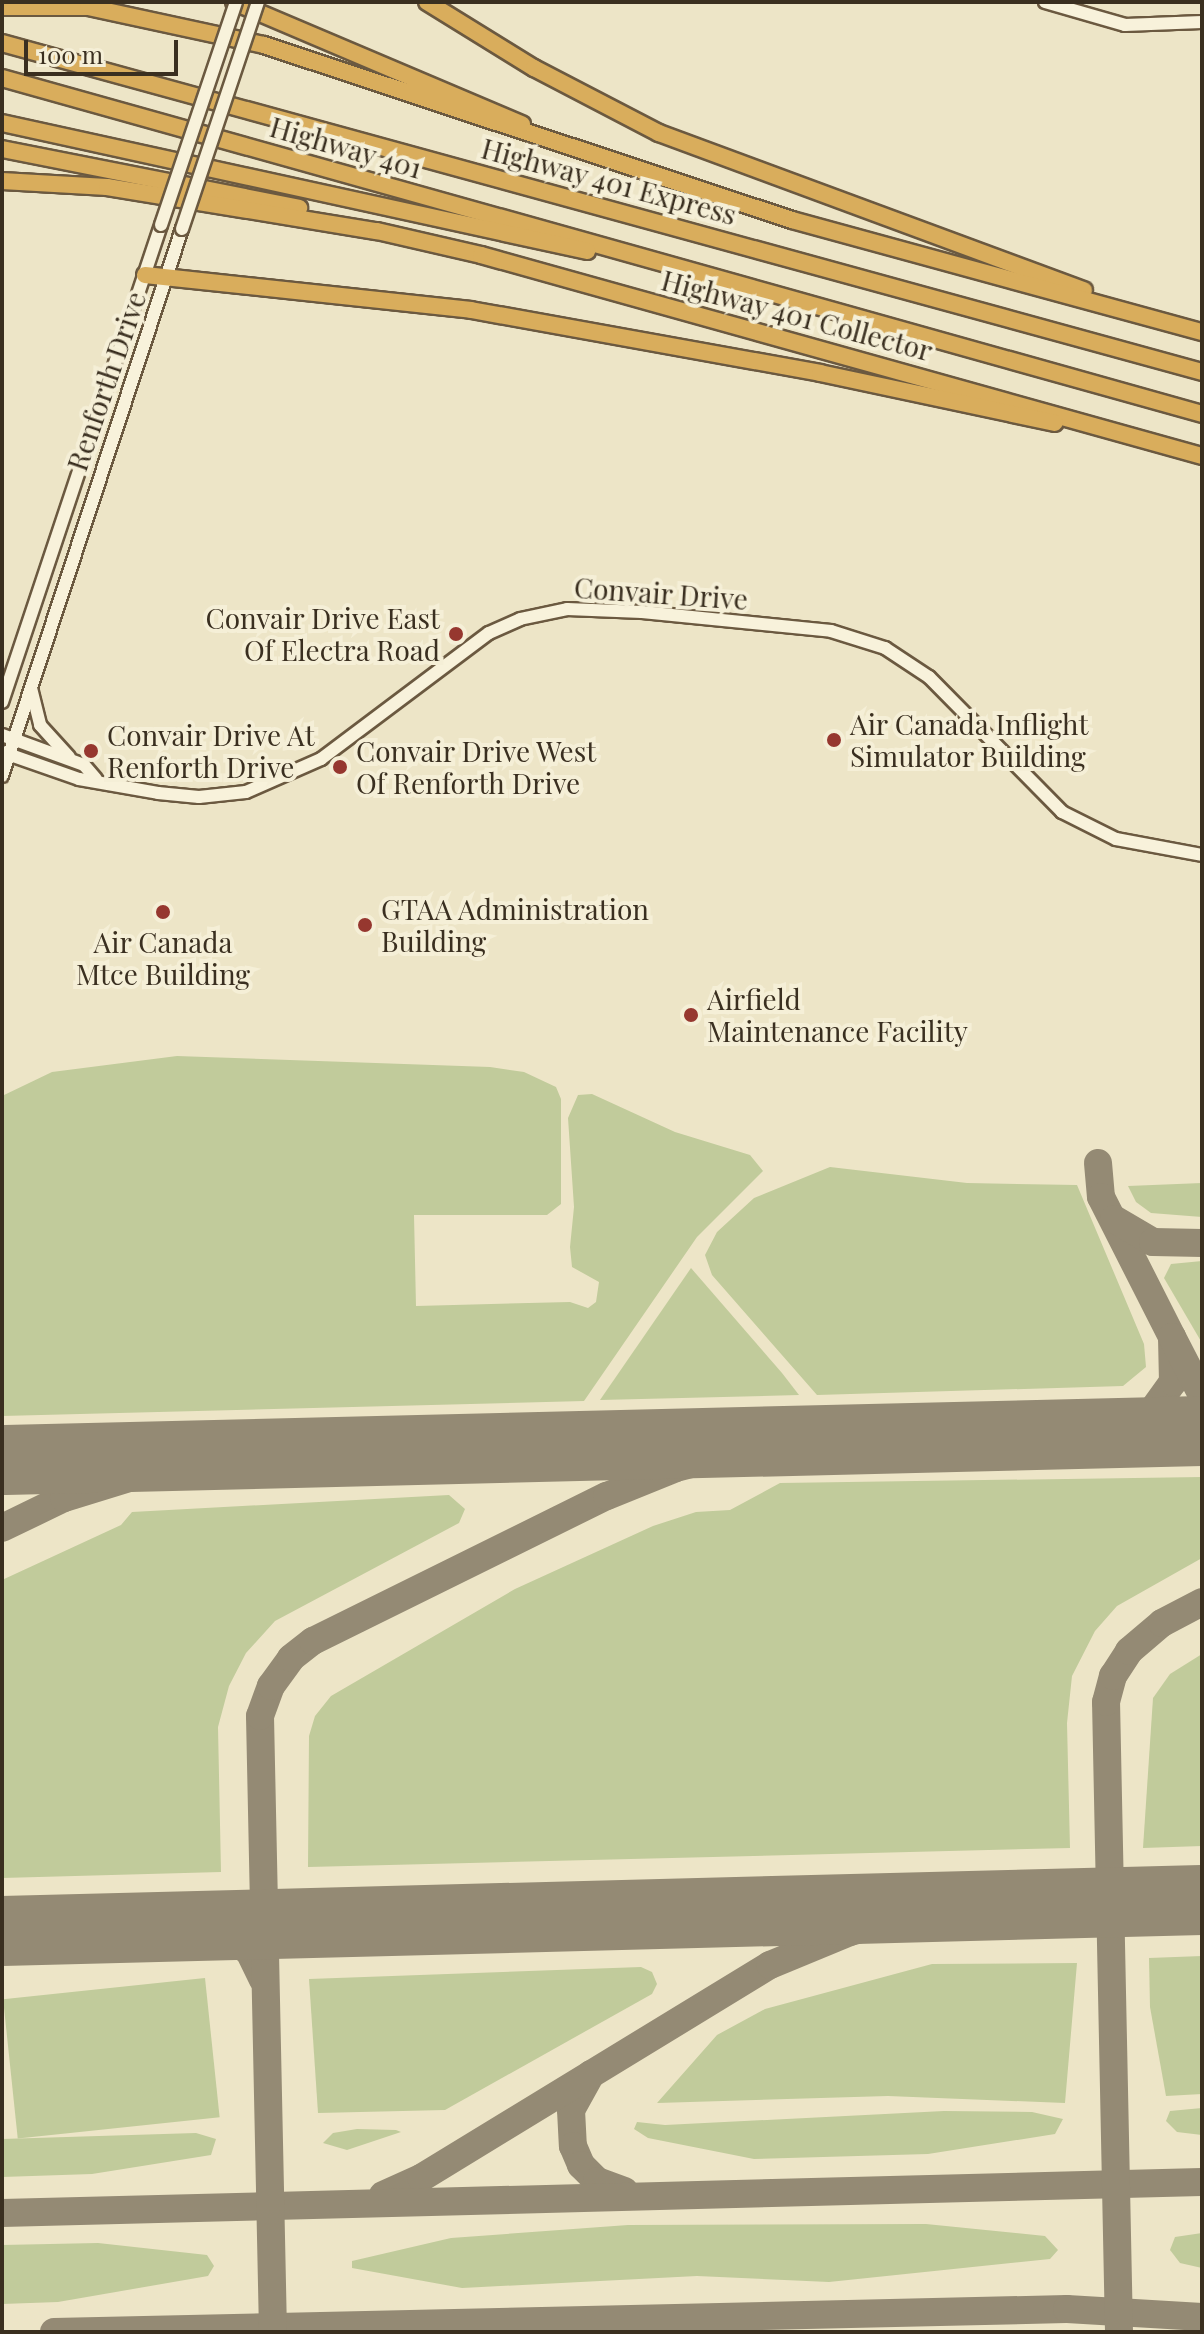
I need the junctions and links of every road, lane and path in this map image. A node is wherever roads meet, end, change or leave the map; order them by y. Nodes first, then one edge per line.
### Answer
1 (235, 2) edge
2 (258, 2) edge
3 (427, 2) edge
4 (1045, 2) edge
5 (2, 7) edge
6 (1202, 22) edge
7 (2, 43) edge
8 (2, 78) edge
9 (2, 123) edge
10 (2, 149) edge
11 (631, 169) junction
12 (2, 181) edge
13 (377, 231) junction
14 (675, 267) junction
15 (145, 275) junction
16 (166, 277) junction
17 (1160, 320) junction
18 (1202, 332) edge
19 (1202, 372) edge
20 (1202, 414) edge
21 (1152, 441) junction
22 (1202, 456) edge
23 (30, 685) junction
24 (2, 702) edge
25 (8, 738) edge
26 (6, 754) edge
27 (72, 761) junction
28 (2, 776) edge
29 (96, 779) junction
30 (1202, 855) edge

1 - 11 highway
1 - 15 main road, Renforth Drive, bridge
2 - 16 main road, Renforth Drive, bridge
3 - 17 highway
4 - 6 main road
5 - 11 highway
7 - 19 highway, Highway 401 Express
8 - 14 highway, Highway 401
9 - 14 highway
10 - 13 highway
11 - 17 highway
12 - 13 highway
13 - 21 highway, Highway 401 Collector
14 - 20 highway
15 - 16 highway
15 - 24 main road, Renforth Drive
16 - 21 highway
16 - 23 main road, Renforth Drive
17 - 18 highway
21 - 22 highway, Highway 401 Collector
23 - 25 main road, Renforth Drive
23 - 27 main road
25 - 26 main road, Renforth Drive
25 - 27 main road, Convair Drive
26 - 28 main road, Renforth Drive
26 - 29 main road, Convair Drive
27 - 29 main road, Convair Drive
29 - 30 main road, Convair Drive

